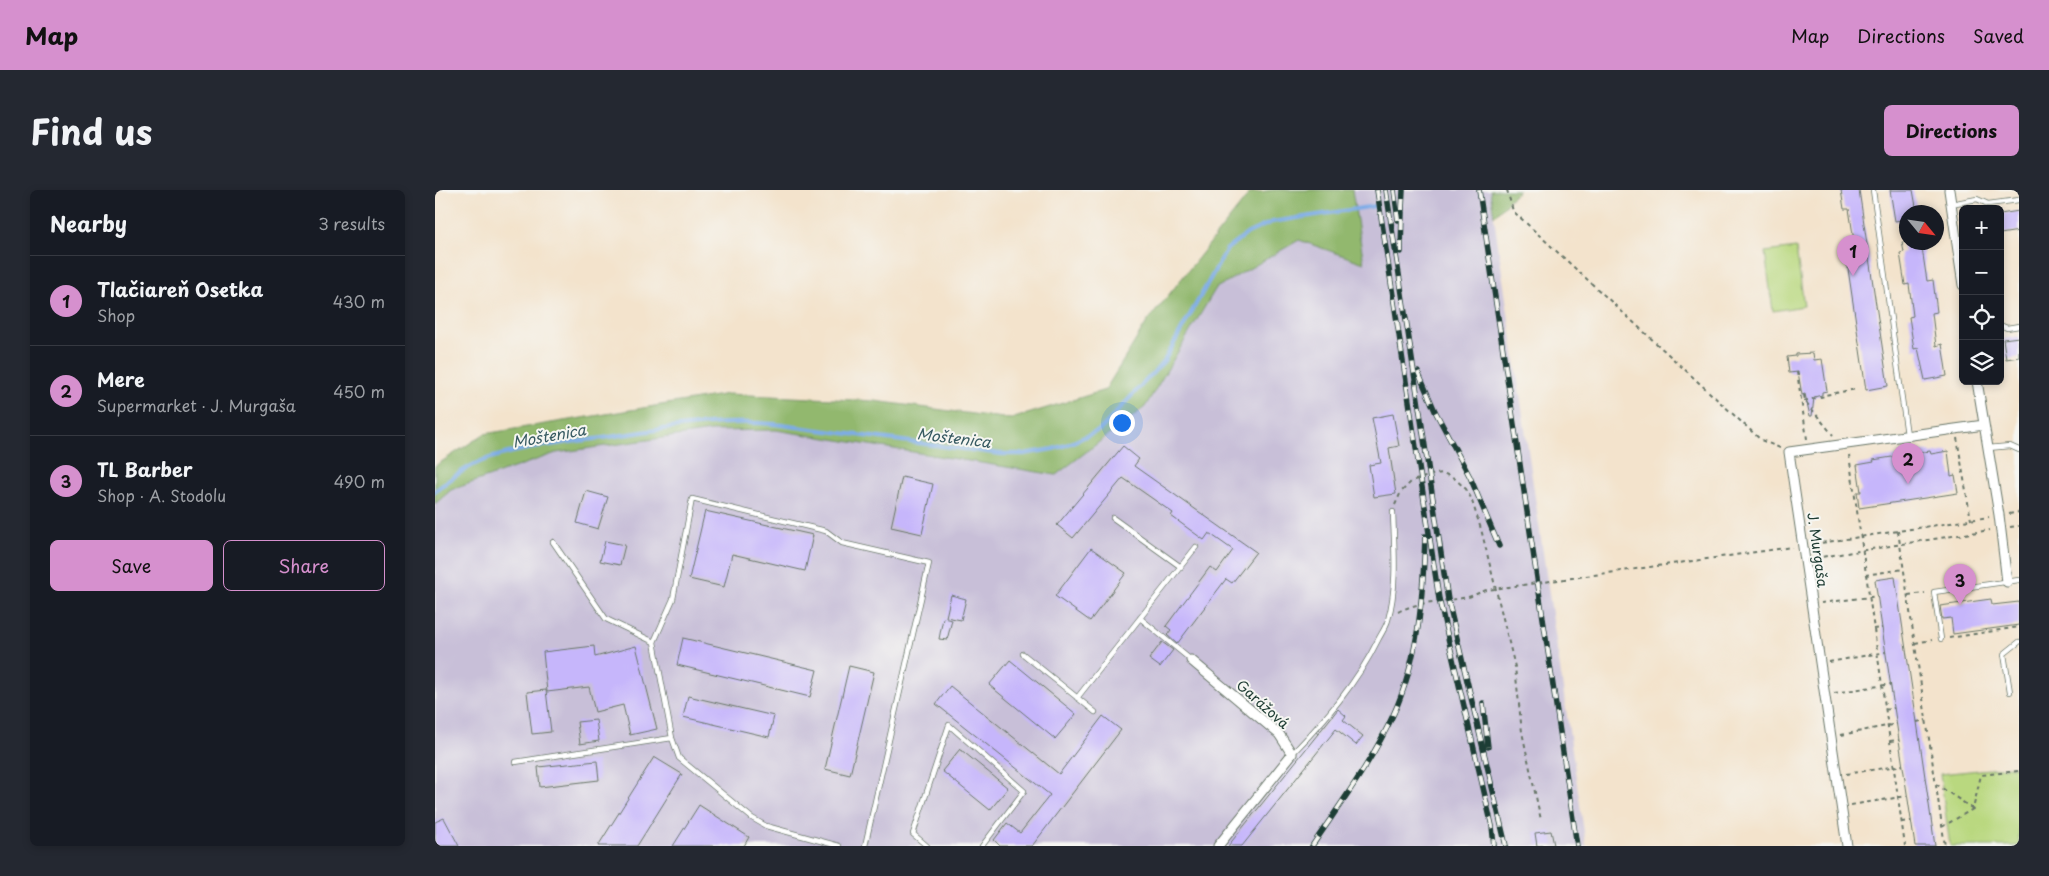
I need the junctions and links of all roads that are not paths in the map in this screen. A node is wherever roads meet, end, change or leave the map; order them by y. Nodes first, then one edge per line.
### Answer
1 (1873, 190) edge
2 (1949, 190) edge
3 (2019, 200) edge
4 (1951, 204) junction
5 (1959, 258) edge
6 (2019, 326) edge
7 (2004, 327) edge
8 (1978, 385) edge
9 (1984, 425) junction
10 (1907, 436) junction
11 (1988, 448) junction
12 (2019, 450) edge
13 (1393, 512) road end
14 (1113, 518) dead end
15 (553, 542) dead end
16 (1196, 547) dead end
17 (1181, 567) junction
18 (2019, 580) edge
19 (2007, 582) junction
20 (1140, 618) junction
21 (1941, 639) road end
22 (653, 642) junction
23 (2019, 642) edge
24 (1023, 654) dead end
25 (1191, 660) joint
26 (2009, 692) dead end
27 (1077, 698) junction
28 (1095, 712) dead end
29 (672, 738) junction
30 (1292, 754) junction
31 (515, 762) dead end
32 (839, 846) edge
33 (865, 846) edge
34 (927, 846) edge
35 (982, 846) edge
36 (1218, 846) edge
37 (1847, 846) edge

1 - 10 lane
2 - 4 street
3 - 4 lane
4 - 5 street
6 - 7 lane
8 - 9 street
9 - 10 street
9 - 11 street
10 - 37 street, J. Murgaša
11 - 12 lane
11 - 19 street
13 - 30 lane
14 - 17 lane
15 - 22 lane
16 - 17 lane
17 - 20 lane
18 - 19 lane
19 - 21 lane
20 - 25 lane
20 - 27 lane
22 - 29 lane
22 - 33 lane
23 - 26 lane
24 - 27 lane
25 - 30 street, Garážová
27 - 28 lane
29 - 31 lane
29 - 32 lane
30 - 36 street
34 - 35 lane

